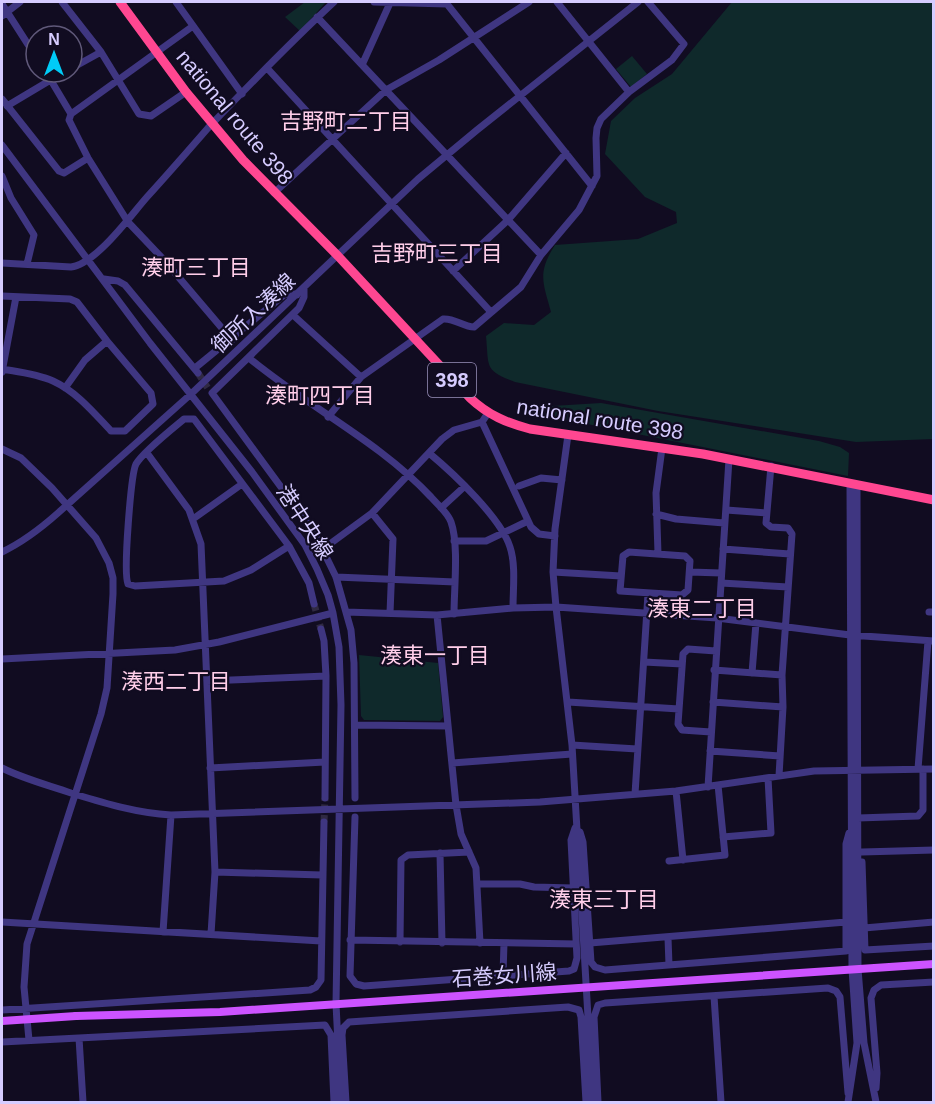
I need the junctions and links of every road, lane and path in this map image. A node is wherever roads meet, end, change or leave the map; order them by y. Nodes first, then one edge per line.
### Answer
1 (20, 2) edge
2 (62, 2) edge
3 (120, 2) edge
4 (176, 2) edge
5 (334, 2) edge
6 (374, 2) edge
7 (529, 2) edge
8 (557, 2) edge
9 (638, 2) edge
10 (648, 2) edge
11 (390, 3) edge
12 (2, 4) edge
13 (4, 14) edge
14 (317, 17) junction
15 (193, 26) junction
16 (474, 38) junction
17 (24, 41) edge
18 (587, 41) junction
19 (101, 52) junction
20 (158, 52) junction
21 (84, 61) edge
22 (362, 65) junction
23 (267, 68) junction
24 (119, 80) junction
25 (43, 84) edge
26 (53, 84) edge
27 (386, 90) junction
28 (186, 92) junction
29 (629, 92) junction
30 (242, 94) junction
31 (519, 96) junction
32 (4, 103) edge
33 (71, 114) junction
34 (213, 124) junction
35 (332, 140) junction
36 (2, 145) edge
37 (566, 153) junction
38 (446, 156) junction
39 (88, 158) junction
40 (2, 177) edge
41 (592, 186) junction
42 (274, 193) junction
43 (392, 205) junction
44 (508, 220) junction
45 (128, 222) junction
46 (541, 255) junction
47 (338, 256) junction
48 (89, 259) junction
49 (2, 263) edge
50 (27, 264) junction
51 (453, 271) junction
52 (104, 279) junction
53 (304, 288) junction
54 (297, 295) junction
55 (2, 296) edge
56 (16, 297) junction
57 (490, 311) junction
58 (293, 315) junction
59 (232, 339) junction
60 (415, 340) junction
61 (107, 341) junction
62 (249, 358) junction
63 (2, 371) edge
64 (361, 377) junction
65 (65, 388) junction
66 (191, 394) junction
67 (488, 414) junction
68 (328, 417) junction
69 (482, 422) junction
70 (568, 435) junction
71 (662, 448) junction
72 (2, 449) edge
73 (147, 453) junction
74 (429, 453) junction
75 (729, 459) junction
76 (771, 466) junction
77 (410, 475) junction
78 (562, 480) junction
79 (242, 484) junction
80 (854, 484) junction
81 (465, 486) junction
82 (519, 486) dead end
83 (933, 500) edge
84 (67, 505) junction
85 (441, 508) junction
86 (726, 510) junction
87 (372, 513) junction
88 (766, 513) junction
89 (656, 514) junction
90 (193, 519) junction
91 (528, 521) junction
92 (724, 523) junction
93 (504, 532) junction
94 (555, 536) junction
95 (454, 541) junction
96 (289, 546) junction
97 (323, 549) junction
98 (723, 549) junction
99 (2, 552) edge
100 (658, 553) junction
101 (790, 554) junction
102 (554, 572) junction
103 (690, 572) junction
104 (721, 573) junction
105 (621, 576) junction
106 (336, 577) junction
107 (391, 578) junction
108 (454, 582) junction
109 (203, 583) junction
110 (721, 583) junction
111 (788, 587) junction
112 (648, 594) junction
113 (314, 604) tunnel mouth
114 (556, 606) junction
115 (513, 608) junction
116 (346, 612) junction
117 (333, 613) junction
118 (390, 613) junction
119 (647, 613) junction
120 (454, 614) junction
121 (437, 615) junction
122 (717, 618) junction
123 (756, 623) junction
124 (786, 627) junction
125 (321, 629) tunnel mouth
126 (854, 635) junction
127 (931, 641) edge
128 (206, 644) junction
129 (716, 651) junction
130 (110, 654) junction
131 (2, 659) edge
132 (644, 662) junction
133 (682, 664) junction
134 (714, 670) junction
135 (752, 673) junction
136 (782, 675) junction
137 (326, 676) junction
138 (207, 681) junction
139 (568, 702) junction
140 (713, 702) junction
141 (640, 706) junction
142 (783, 707) junction
143 (678, 709) junction
144 (356, 725) junction
145 (448, 726) junction
146 (711, 732) junction
147 (572, 745) junction
148 (637, 749) junction
149 (710, 751) junction
150 (572, 754) junction
151 (780, 756) junction
152 (325, 762) junction
153 (452, 763) junction
154 (2, 768) edge
155 (210, 768) junction
156 (920, 769) junction
157 (933, 769) edge
158 (854, 771) junction
159 (779, 776) junction
160 (768, 778) junction
161 (718, 785) junction
162 (708, 787) junction
163 (676, 790) junction
164 (75, 794) junction
165 (635, 794) junction
166 (325, 798) tunnel mouth
167 (355, 798) dead end
168 (574, 799) junction
169 (456, 804) junction
170 (339, 809) junction
171 (213, 814) junction
172 (171, 815) junction
173 (355, 817) dead end
174 (324, 822) tunnel mouth
175 (855, 822) junction
176 (576, 824) junction
177 (723, 837) junction
178 (933, 850) edge
179 (469, 852) junction
180 (862, 852) junction
181 (440, 853) junction
182 (683, 860) junction
183 (669, 861) dead end
184 (214, 872) junction
185 (322, 875) junction
186 (478, 884) junction
187 (573, 888) junction
188 (2, 922) edge
189 (846, 922) junction
190 (933, 922) edge
191 (32, 924) junction
192 (864, 928) junction
193 (163, 932) junction
194 (211, 934) junction
195 (668, 938) junction
196 (350, 940) junction
197 (321, 941) junction
198 (400, 942) junction
199 (442, 943) junction
200 (480, 943) junction
201 (504, 943) junction
202 (590, 943) junction
203 (576, 944) junction
204 (933, 946) edge
205 (669, 964) junction
206 (933, 964) edge
207 (855, 969) junction
208 (503, 975) junction
209 (933, 981) edge
210 (586, 987) junction
211 (714, 996) junction
212 (336, 1004) junction
213 (26, 1008) junction
214 (2, 1010) edge
215 (2, 1021) edge
216 (79, 1038) junction
217 (29, 1040) junction
218 (2, 1042) edge
219 (876, 1099) edge
220 (848, 1100) edge
221 (83, 1102) edge
222 (334, 1102) edge
223 (341, 1102) edge
224 (346, 1102) edge
225 (586, 1102) edge
226 (593, 1102) edge
227 (598, 1102) edge
228 (721, 1102) edge

1 - 13 street
2 - 19 street
3 - 20 highway, national route 398 / 398
4 - 15 street
5 - 14 street
6 - 11 street
7 - 16 street
8 - 18 street
9 - 18 street, 御所入湊線
10 - 29 street
11 - 16 street
11 - 22 street
12 - 13 street
13 - 17 street
14 - 22 street
14 - 23 street
15 - 20 street
15 - 30 street
16 - 27 street
16 - 31 street
18 - 29 street
18 - 31 street, 御所入湊線
19 - 21 street
19 - 24 street
20 - 24 street
20 - 28 highway, national route 398 / 398
22 - 27 street
23 - 30 street
23 - 35 street
24 - 28 street
24 - 33 street
25 - 32 street
26 - 33 street
27 - 35 street
27 - 38 street
28 - 34 highway, national route 398 / 398
29 - 41 street
30 - 34 street
31 - 37 street
31 - 38 street, 御所入湊線
32 - 39 street
33 - 39 street
34 - 42 highway, national route 398 / 398
34 - 45 street
35 - 42 street
35 - 43 street
36 - 48 street, 港中央線
37 - 41 street
37 - 44 street
38 - 43 street, 御所入湊線
38 - 44 street
39 - 45 street
40 - 50 street
41 - 46 street
42 - 47 highway, national route 398 / 398
43 - 47 street, 御所入湊線
43 - 51 street
44 - 46 street
44 - 51 street
45 - 48 street
45 - 59 street
46 - 57 street
47 - 53 street, 御所入湊線
47 - 60 highway, national route 398 / 398
48 - 50 street
48 - 52 street, 港中央線
49 - 50 street
51 - 57 street
52 - 59 street
52 - 66 street, 港中央線
53 - 54 street, 御所入湊線
53 - 58 street
54 - 59 street
54 - 66 street, 御所入湊線
55 - 56 street
56 - 61 street
56 - 63 street
57 - 60 street
58 - 62 street
58 - 64 street
60 - 64 street
60 - 67 highway, national route 398 / 398
61 - 65 street
61 - 65 street
62 - 68 street
62 - 97 street
63 - 65 street
64 - 68 street
66 - 84 street, 御所入湊線
66 - 117 street, 港中央線
67 - 69 street
67 - 70 highway, national route 398 / 398
68 - 77 street
69 - 74 street
69 - 91 street
70 - 71 highway, national route 398 / 398
70 - 78 street
71 - 75 highway, national route 398 / 398
71 - 89 street
72 - 84 street
73 - 79 street
73 - 90 street
73 - 109 street
74 - 77 street
74 - 81 street
75 - 76 highway, national route 398 / 398
75 - 86 street
76 - 80 highway, national route 398 / 398
76 - 88 street
77 - 85 street
77 - 87 street
78 - 82 street
78 - 94 street
79 - 90 street
79 - 96 street
80 - 83 highway, national route 398 / 398
80 - 126 street
81 - 85 street
81 - 93 street
84 - 99 street, 御所入湊線
84 - 130 street
85 - 95 street
86 - 88 street
86 - 92 street
87 - 97 street
87 - 107 street
88 - 101 street
89 - 92 street
89 - 100 street
90 - 109 street
91 - 93 street
91 - 94 street
92 - 98 street
93 - 95 street
93 - 115 street
94 - 102 street
95 - 108 street
96 - 109 street
96 - 113 street
97 - 106 street
98 - 101 street
98 - 104 street
100 - 103 street
100 - 105 street
101 - 111 street
102 - 105 street
102 - 114 street
103 - 104 street
103 - 112 street
104 - 110 street
105 - 112 street
106 - 107 street
106 - 116 street
107 - 108 street
107 - 118 street
108 - 120 street
109 - 128 street
110 - 111 street
110 - 122 street
111 - 124 street
112 - 119 street
114 - 115 street
114 - 119 street
114 - 139 street
115 - 120 street
116 - 118 street
116 - 144 street
117 - 128 street
117 - 170 street, 港中央線
118 - 121 street
119 - 122 street
119 - 132 street
120 - 121 street
121 - 145 street
122 - 123 street
122 - 129 street
123 - 124 street
123 - 135 street
124 - 126 street
124 - 136 street
125 - 137 street
126 - 127 street
126 - 158 street
127 - 156 street
128 - 130 street
128 - 138 street
129 - 133 street
129 - 134 street
130 - 131 street
130 - 164 street
132 - 133 street
132 - 141 street
133 - 143 street
134 - 135 street
134 - 140 street
135 - 136 street
136 - 142 street
137 - 138 street
137 - 152 street
138 - 155 street
139 - 141 street
139 - 147 street
140 - 142 street
140 - 146 street
141 - 143 street
141 - 148 street
142 - 151 street
143 - 146 street
144 - 145 street
144 - 167 street
145 - 153 street
146 - 149 street
147 - 148 street
147 - 150 street
148 - 165 street
149 - 151 street
149 - 162 street
150 - 153 street
150 - 168 street
151 - 159 street
152 - 155 street
152 - 166 street
153 - 169 street
154 - 164 street
155 - 171 street
156 - 157 street
156 - 158 street
156 - 175 street
158 - 159 street
158 - 175 street
159 - 160 street
160 - 161 street
160 - 177 street
161 - 162 street
161 - 177 street
162 - 163 street
163 - 165 street
163 - 182 street
164 - 172 street
164 - 191 street
165 - 168 street
168 - 169 street
168 - 176 street
169 - 170 street
169 - 179 street
170 - 171 street
170 - 212 street, 港中央線
171 - 172 street
171 - 184 street
172 - 193 street
173 - 196 street
174 - 185 street
175 - 180 street
175 - 189 street
175 - 207 street
176 - 187 street
176 - 202 street
176 - 210 street
177 - 182 street
178 - 180 street
179 - 181 street
179 - 186 street
180 - 192 street
181 - 198 street
181 - 199 street
182 - 183 street
184 - 185 street
184 - 194 street
185 - 197 street
186 - 187 street
186 - 200 street
187 - 203 street
188 - 191 street
189 - 195 street
189 - 205 street
190 - 192 street
191 - 193 street
191 - 213 street
192 - 204 street
193 - 194 street
194 - 197 street
195 - 202 street
195 - 205 street
196 - 198 street
196 - 208 street
197 - 213 street
198 - 199 street
199 - 200 street
200 - 201 street
201 - 203 street
201 - 208 street
202 - 205 street
203 - 208 street
206 - 207 main road, 石巻女川線
207 - 210 main road, 石巻女川線
207 - 219 street
207 - 220 street
209 - 219 street
210 - 212 main road, 石巻女川線
210 - 226 street
211 - 220 street
211 - 227 street
211 - 228 street
212 - 215 main road, 石巻女川線, bridge
212 - 223 street, 港中央線
213 - 214 street
213 - 217 street
216 - 217 street
216 - 221 street
216 - 222 street
217 - 218 street
224 - 225 street

